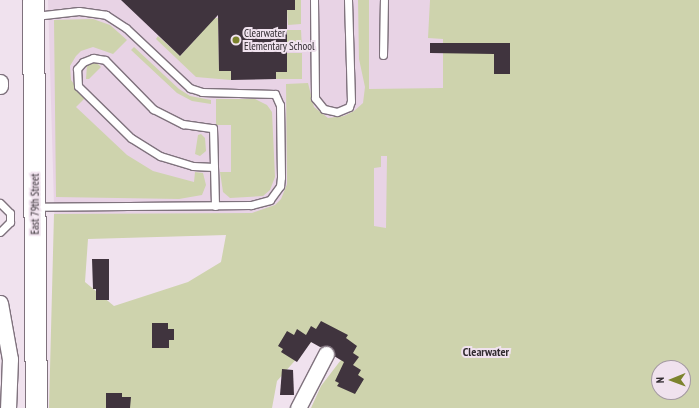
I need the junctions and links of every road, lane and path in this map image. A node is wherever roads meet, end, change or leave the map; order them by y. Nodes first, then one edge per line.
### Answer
1 (314, 0) edge
2 (348, 0) edge
3 (384, 0) edge
4 (33, 8) edge
5 (383, 55) dead end
6 (0, 82) edge
7 (0, 86) edge
8 (214, 167) junction
9 (0, 203) edge
10 (215, 206) junction
11 (35, 208) junction
12 (0, 232) edge
13 (0, 303) edge
14 (326, 354) dead end
15 (8, 408) edge
16 (36, 408) edge
17 (298, 408) edge

1 - 2 lane
3 - 5 lane
4 - 10 lane
4 - 11 street, East 79th Street
6 - 7 street
8 - 8 lane
8 - 10 lane
9 - 12 lane
10 - 11 lane
11 - 16 street, East 79th Street
13 - 15 street
14 - 17 street

